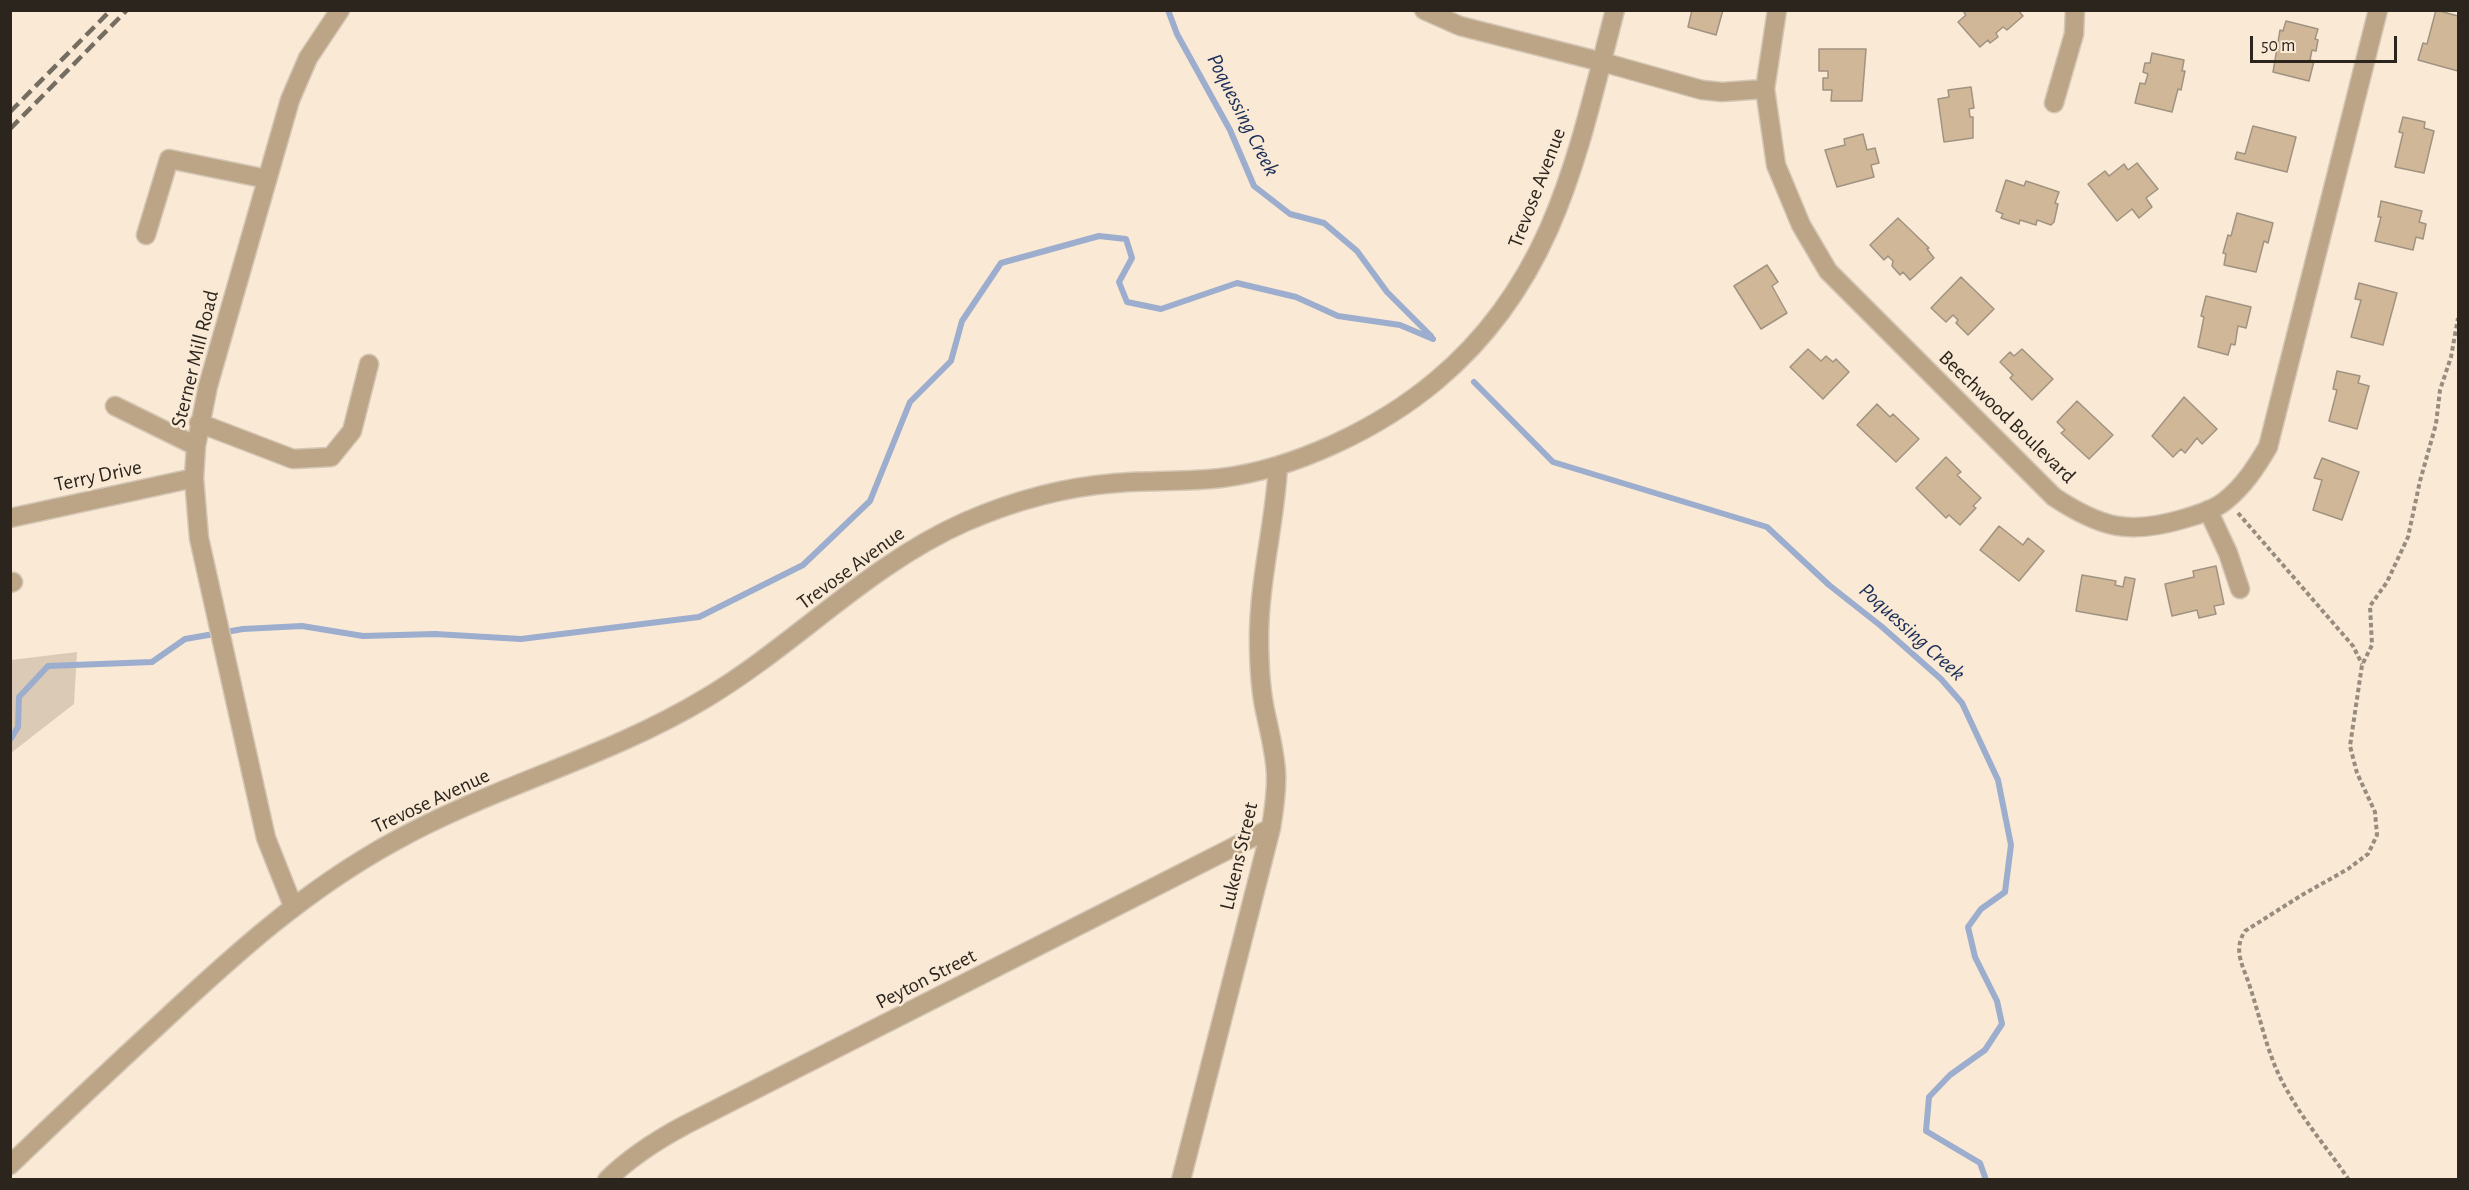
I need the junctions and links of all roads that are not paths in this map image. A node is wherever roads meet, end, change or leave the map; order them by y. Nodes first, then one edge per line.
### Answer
1 (340, 10) edge
2 (1424, 10) edge
3 (1615, 10) edge
4 (1777, 10) edge
5 (2075, 10) edge
6 (2378, 10) edge
7 (1602, 62) junction
8 (1764, 89) junction
9 (2054, 103) dead end
10 (267, 179) junction
11 (146, 235) dead end
12 (369, 364) dead end
13 (115, 406) dead end
14 (199, 423) junction
15 (196, 446) junction
16 (1278, 466) junction
17 (194, 478) junction
18 (2208, 510) junction
19 (10, 518) edge
20 (2240, 589) dead end
21 (1271, 828) junction
22 (293, 906) junction
23 (10, 1165) edge
24 (607, 1179) edge
25 (1181, 1179) edge

1 - 10 street, Sterner Mill Road
2 - 7 street
3 - 7 street, Trevose Avenue
4 - 8 street, Beechwood Boulevard
5 - 9 street
6 - 18 street, Beechwood Boulevard
7 - 8 street
7 - 16 street, Trevose Avenue
8 - 18 street, Beechwood Boulevard
10 - 11 street
10 - 14 street, Sterner Mill Road
12 - 14 street
13 - 15 street
14 - 15 street, Sterner Mill Road
15 - 17 street, Sterner Mill Road
16 - 21 street, Lukens Street
16 - 22 street, Trevose Avenue
17 - 19 street, Terry Drive
17 - 22 street, Sterner Mill Road
18 - 20 street
21 - 24 street, Peyton Street
21 - 25 street, Lukens Street
22 - 23 street, Trevose Avenue

